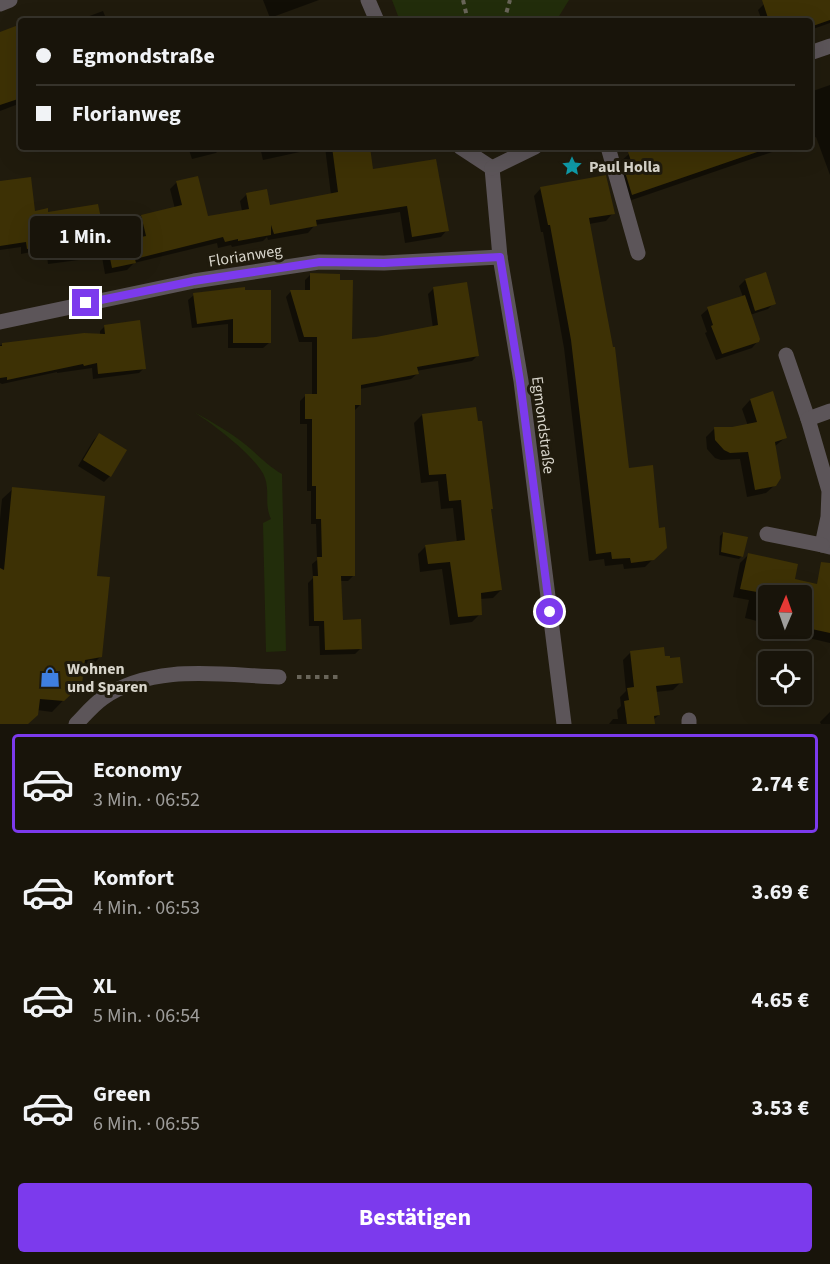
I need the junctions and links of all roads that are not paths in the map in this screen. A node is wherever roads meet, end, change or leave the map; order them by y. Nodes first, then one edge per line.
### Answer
1 (10, 0) edge
2 (368, 0) edge
3 (0, 4) edge
4 (376, 18) edge
5 (830, 46) edge
6 (813, 52) edge
7 (465, 150) edge
8 (529, 150) edge
9 (609, 150) edge
10 (492, 168) junction
11 (638, 253) dead end
12 (500, 257) junction
13 (0, 322) edge
14 (786, 356) dead end
15 (830, 411) edge
16 (808, 419) junction
17 (767, 534) dead end
18 (826, 546) edge
19 (279, 677) road end
20 (76, 724) edge
21 (564, 724) edge

1 - 3 street
2 - 4 street
5 - 6 street
7 - 10 street
8 - 10 street
9 - 11 street
10 - 12 street, Egmondstraße
12 - 13 street, Florianweg
12 - 21 street, Egmondstraße
14 - 16 street
15 - 16 street
16 - 18 street
17 - 18 street
19 - 20 street

